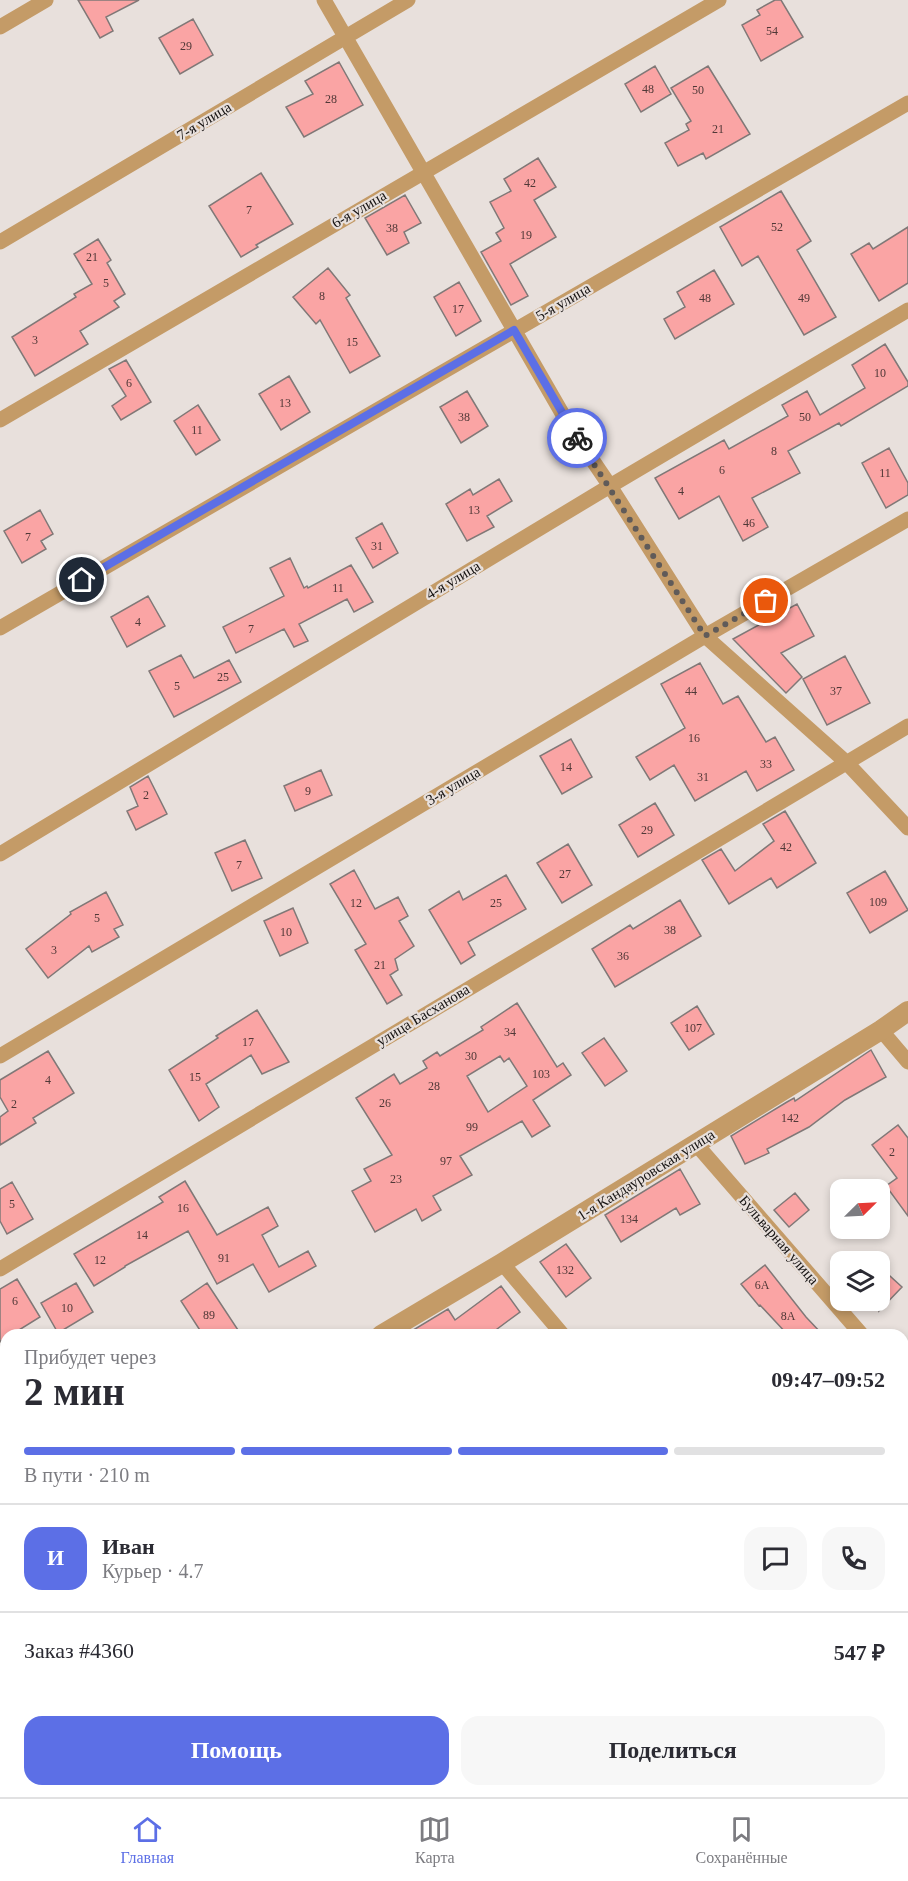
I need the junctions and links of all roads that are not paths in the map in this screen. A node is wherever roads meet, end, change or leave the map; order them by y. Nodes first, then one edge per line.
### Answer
1 (46, 0) edge
2 (324, 0) edge
3 (408, 0) edge
4 (719, 0) edge
5 (0, 27) edge
6 (345, 37) junction
7 (908, 103) edge
8 (423, 172) junction
9 (0, 242) edge
10 (908, 309) edge
11 (514, 330) junction
12 (0, 420) edge
13 (610, 486) junction
14 (908, 519) edge
15 (0, 628) edge
16 (705, 636) junction
17 (908, 726) edge
18 (846, 762) junction
19 (908, 828) edge
20 (0, 854) edge
21 (908, 1011) edge
22 (881, 1030) junction
23 (0, 1056) edge
24 (908, 1062) edge
25 (696, 1144) junction
26 (502, 1263) junction
27 (0, 1269) edge
28 (391, 1329) edge
29 (558, 1329) edge
30 (857, 1329) edge

1 - 5 street
2 - 6 street
3 - 6 street, 7-я улица
4 - 8 street, 6-я улица
6 - 8 street
6 - 9 street, 7-я улица
7 - 11 street, 5-я улица
8 - 11 street
8 - 12 street, 6-я улица
10 - 13 street, 4-я улица
11 - 13 street
11 - 15 street, 5-я улица
13 - 16 street
13 - 20 street, 4-я улица
14 - 16 street, 3-я улица
16 - 18 street
16 - 23 street, 3-я улица
17 - 18 street, улица Басханова
18 - 19 street
18 - 27 street, улица Басханова
21 - 22 street, 1-я Кандауровская улица
22 - 24 street
22 - 25 street, 1-я Кандауровская улица
25 - 26 street, 1-я Кандауровская улица
25 - 30 street, Бульварная улица
26 - 28 street, 1-я Кандауровская улица
26 - 29 street

